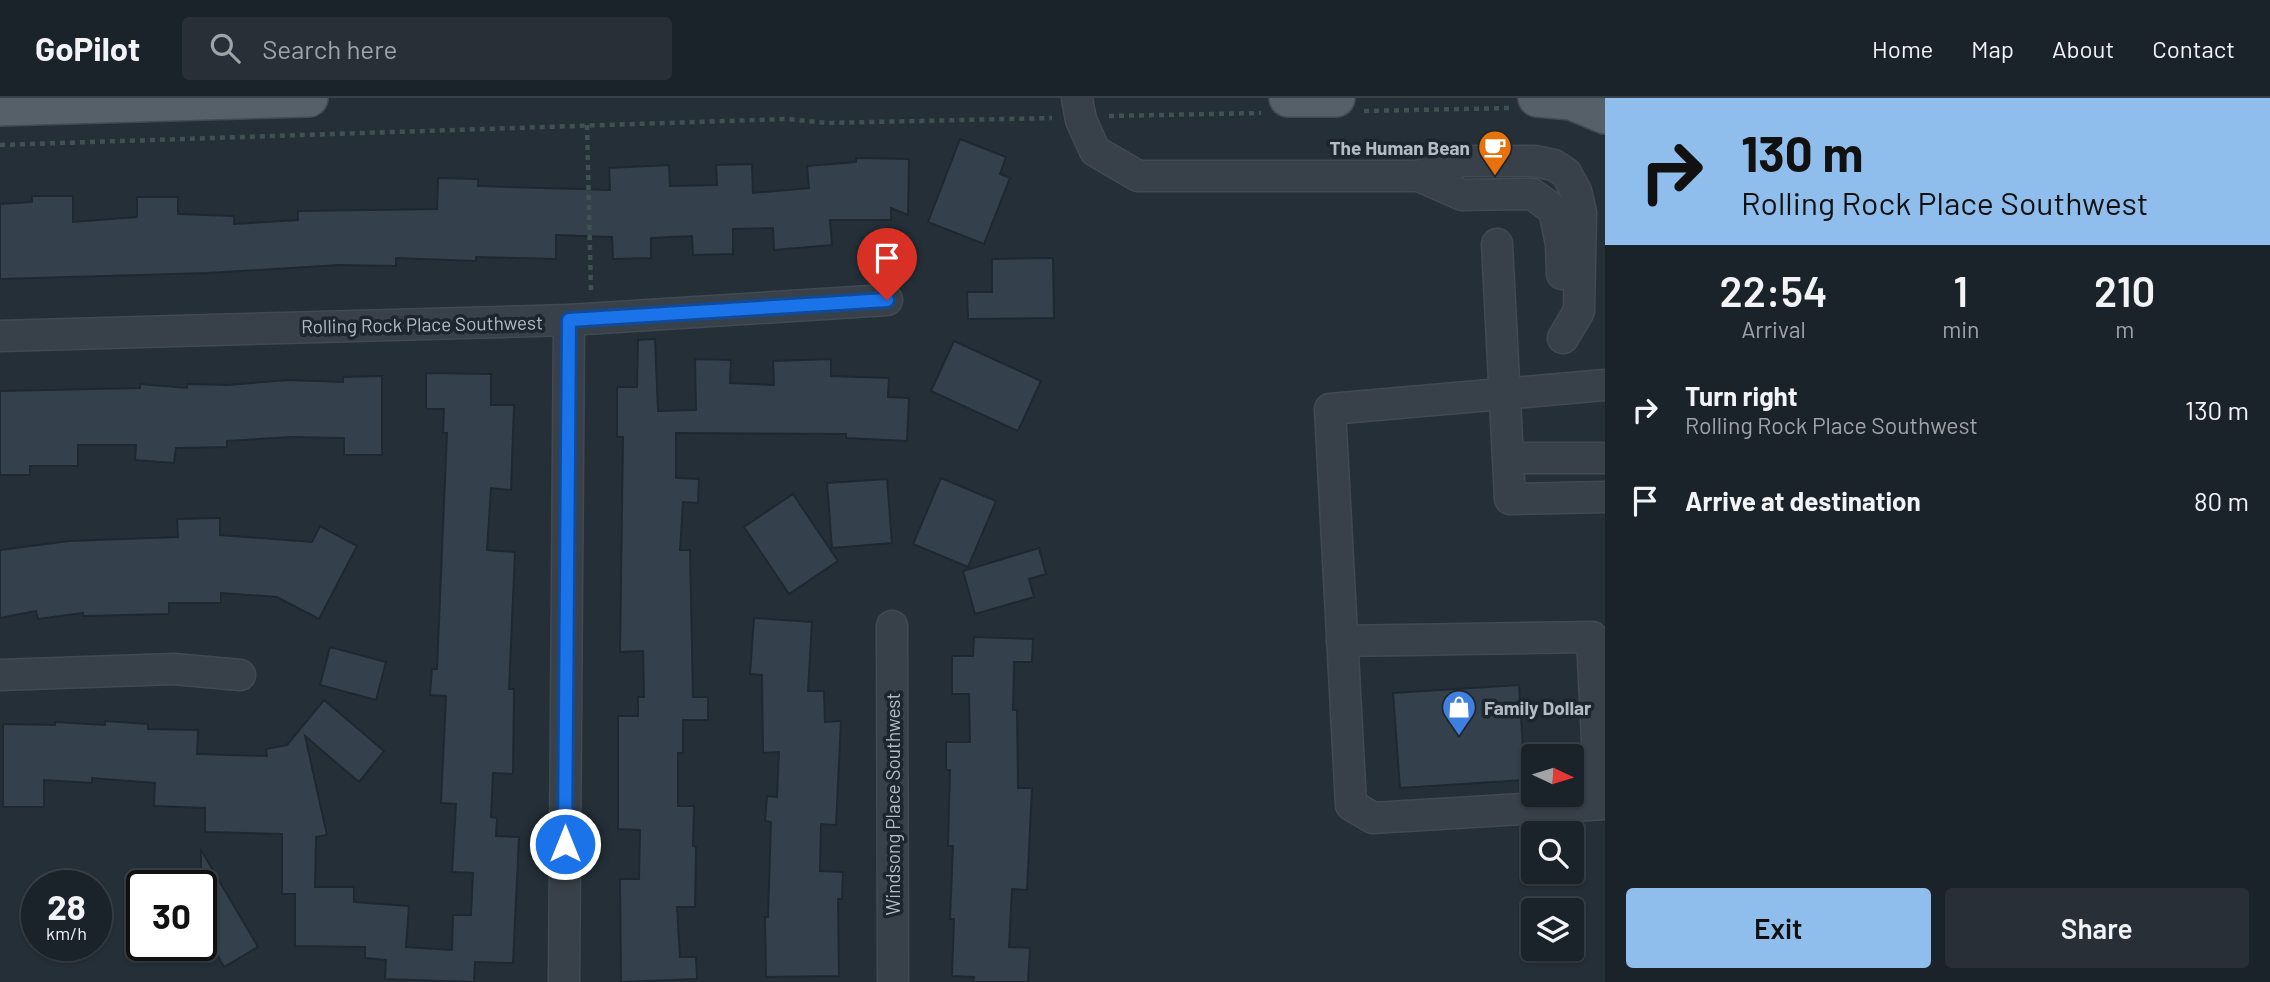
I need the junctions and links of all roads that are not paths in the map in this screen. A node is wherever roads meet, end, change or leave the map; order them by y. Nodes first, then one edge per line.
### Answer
1 (309, 98) edge
2 (1525, 103) edge
3 (1349, 104) edge
4 (1277, 105) edge
5 (0, 107) edge
6 (1079, 109) edge
7 (1605, 115) edge
8 (1497, 244) dead end
9 (887, 300) dead end
10 (580, 319) junction
11 (0, 336) edge
12 (1605, 386) edge
13 (1564, 389) junction
14 (1504, 394) junction
15 (1509, 458) junction
16 (1605, 458) edge
17 (1605, 497) edge
18 (892, 626) dead end
19 (1342, 641) junction
20 (0, 675) edge
21 (240, 675) dead end
22 (1602, 804) edge
23 (564, 982) edge
24 (893, 982) edge

1 - 5 main road
2 - 7 main road
3 - 4 main road
6 - 13 street
8 - 14 street
9 - 10 street, Rolling Rock Place Southwest
10 - 11 street, Rolling Rock Place Southwest
10 - 23 street
12 - 13 street
13 - 14 street
14 - 15 street
14 - 19 street
15 - 16 street
15 - 17 street
18 - 24 street, Windsong Place Southwest
19 - 22 street
19 - 22 street
20 - 21 street

